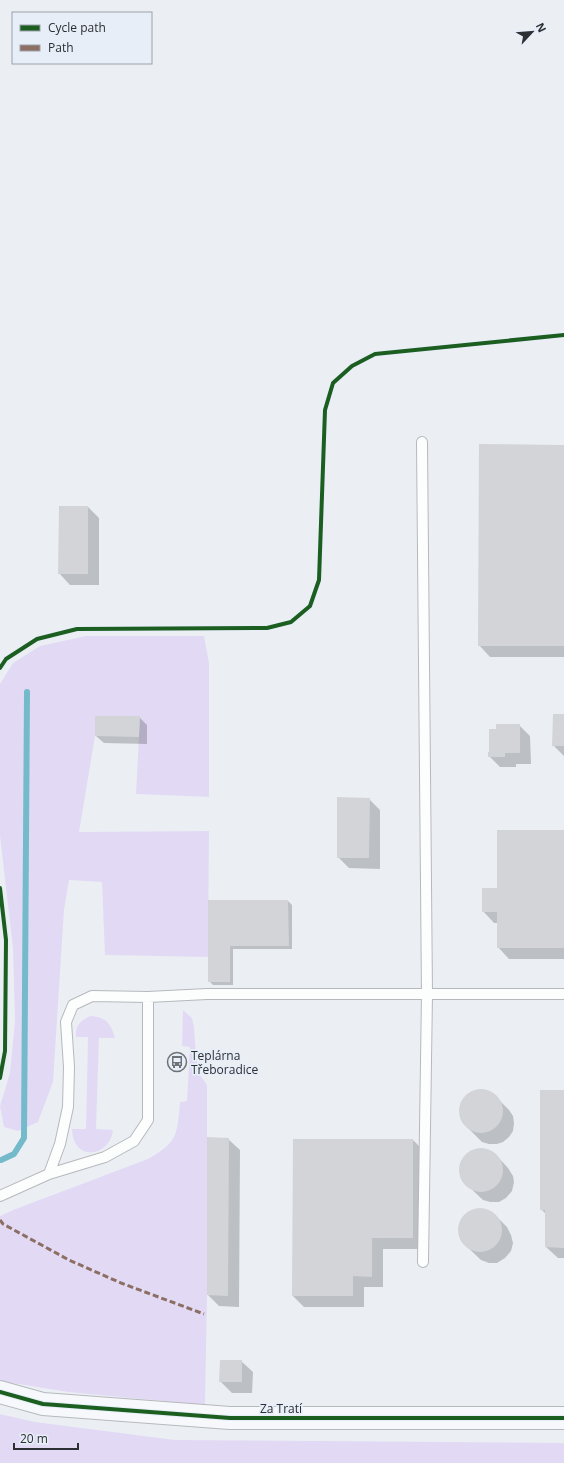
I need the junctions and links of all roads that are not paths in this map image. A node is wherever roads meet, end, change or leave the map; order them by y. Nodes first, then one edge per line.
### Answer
1 (422, 442) dead end
2 (427, 994) junction
3 (564, 994) edge
4 (148, 997) junction
5 (49, 1174) junction
6 (0, 1196) edge
7 (423, 1262) dead end
8 (0, 1392) edge
9 (564, 1418) edge

1 - 2 lane
2 - 3 lane
2 - 4 lane
2 - 7 lane
4 - 5 lane
4 - 5 lane
5 - 6 lane
8 - 9 street, Za Tratí

